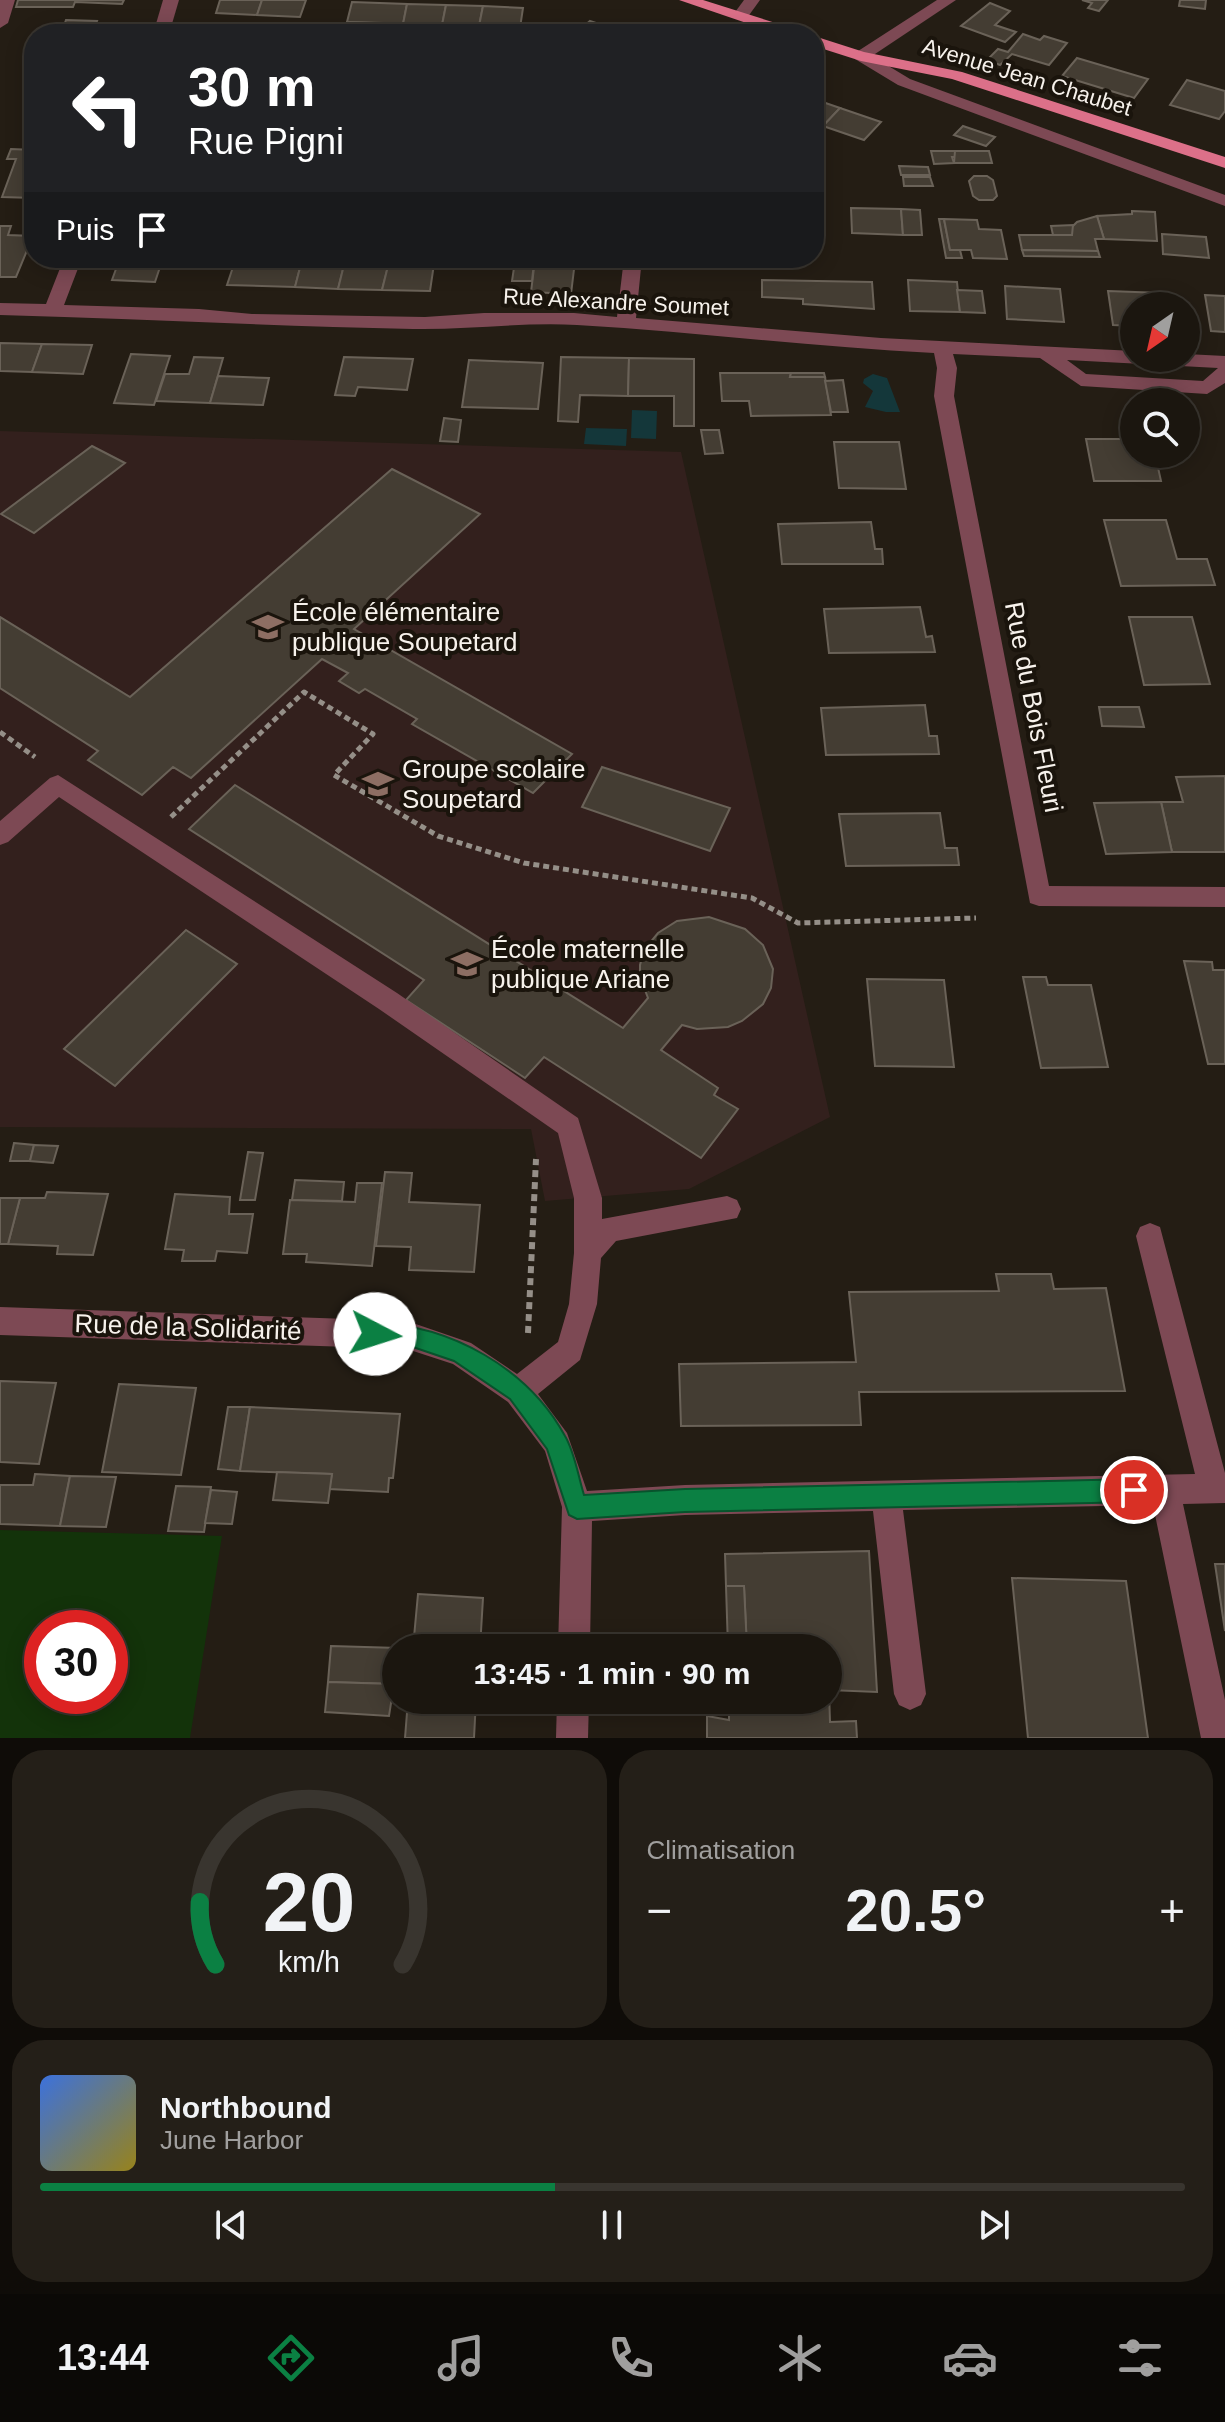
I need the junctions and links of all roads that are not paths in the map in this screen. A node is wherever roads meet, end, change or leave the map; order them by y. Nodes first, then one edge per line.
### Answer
1 (7, 0) edge
2 (171, 0) edge
3 (687, 0) edge
4 (752, 0) edge
5 (948, 0) edge
6 (741, 15) junction
7 (0, 23) edge
8 (164, 24) edge
9 (767, 24) edge
10 (824, 44) edge
11 (861, 56) junction
12 (1225, 163) edge
13 (1225, 201) edge
14 (69, 268) edge
15 (632, 268) edge
16 (0, 309) edge
17 (53, 310) junction
18 (626, 323) junction
19 (942, 346) junction
20 (1044, 352) junction
21 (1120, 356) edge
22 (1200, 361) edge
23 (1225, 362) edge
24 (1225, 372) edge
25 (0, 835) edge
26 (1225, 897) edge
27 (727, 1209) dead end
28 (1150, 1236) dead end
29 (588, 1253) junction
30 (0, 1321) edge
31 (518, 1392) junction
32 (1219, 1488) edge
33 (1165, 1489) junction
34 (886, 1496) junction
35 (577, 1507) junction
36 (574, 1634) edge
37 (910, 1694) dead end
38 (573, 1714) edge
39 (572, 1738) edge
40 (1217, 1738) edge

1 - 7 street
2 - 8 street
3 - 6 main road
4 - 6 street
5 - 11 street
6 - 9 main road
10 - 11 main road, Avenue Jean Chaubet
11 - 12 main road, Avenue Jean Chaubet
11 - 13 street
14 - 17 street
15 - 18 street
16 - 17 street, Rue Alexandre Soumet
17 - 18 street, Rue Alexandre Soumet
18 - 19 street, Rue Alexandre Soumet
19 - 20 street, Rue Alexandre Soumet
19 - 26 street, Rue du Bois Fleuri
20 - 21 street, Rue Alexandre Soumet
20 - 24 street
22 - 23 street
25 - 29 street
27 - 29 street
28 - 32 street
29 - 31 street
30 - 31 street, Rue de la Solidarité
31 - 35 street, Rue de la Solidarité
32 - 33 street
33 - 34 street
33 - 40 street
34 - 35 street
34 - 37 street
35 - 36 street, Rue de la Solidarité
38 - 39 street

